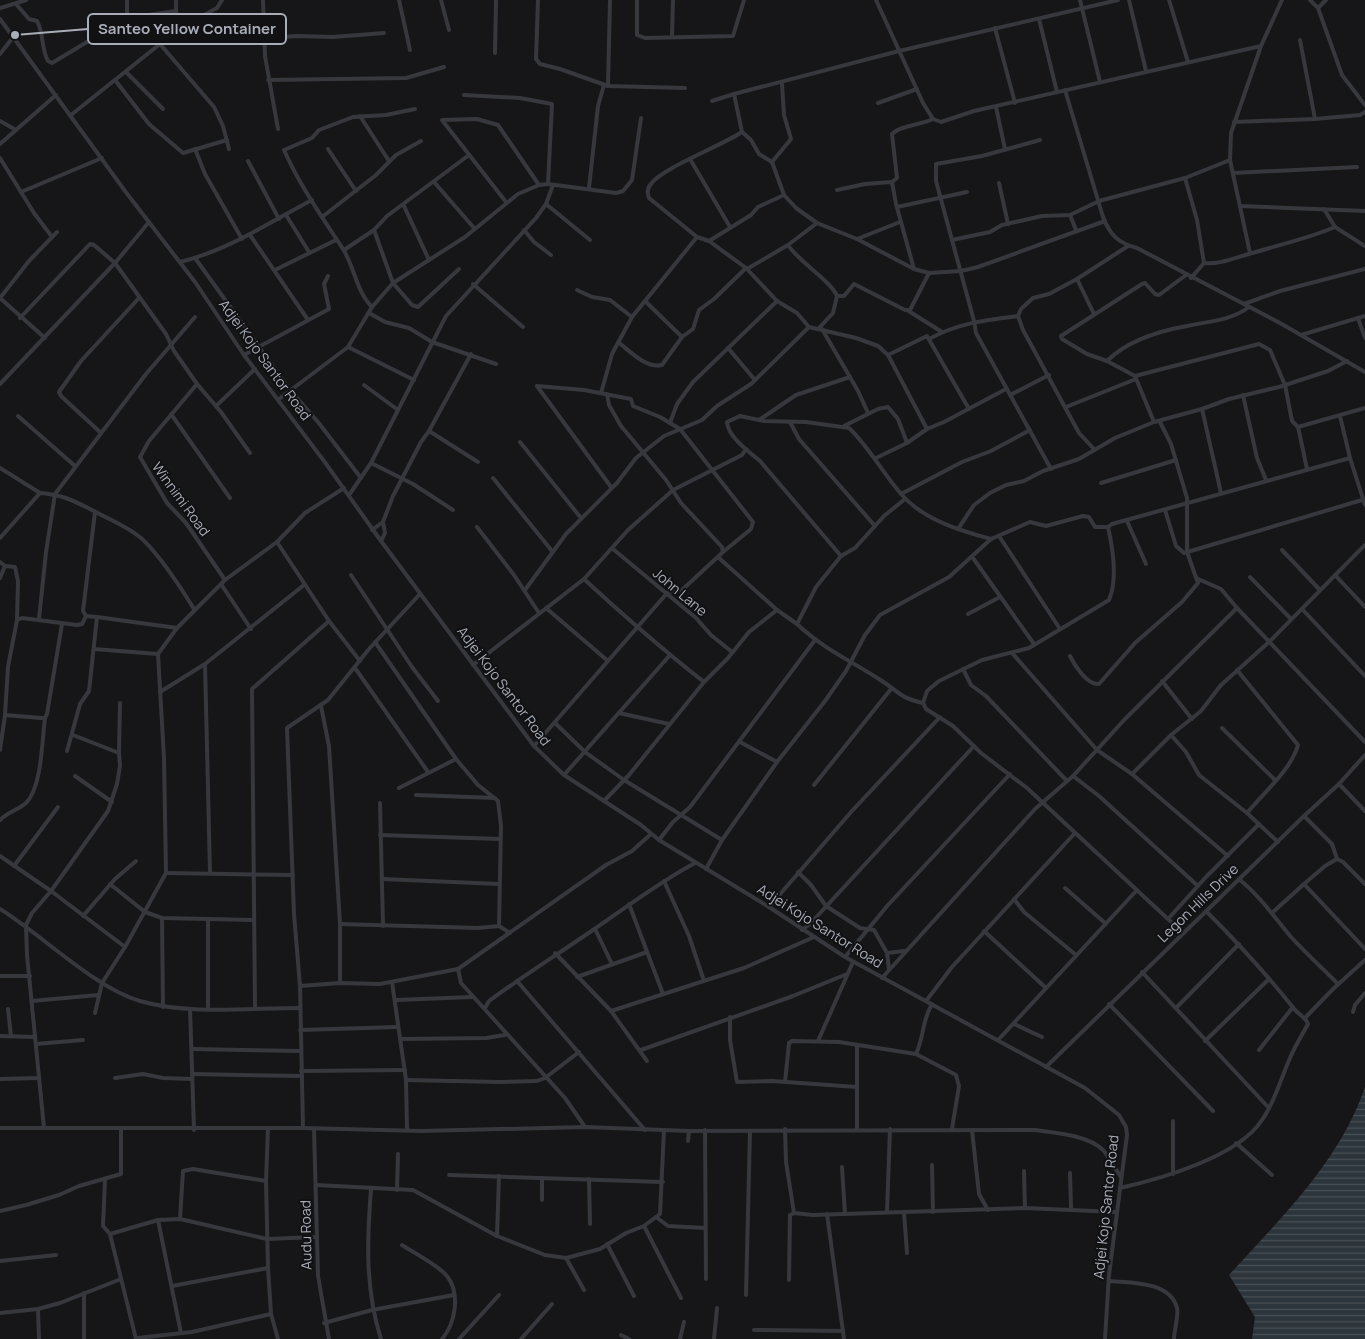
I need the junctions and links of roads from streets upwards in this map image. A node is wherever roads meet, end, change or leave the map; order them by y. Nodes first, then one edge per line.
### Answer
1 (26, 0) edge
2 (127, 0) edge
3 (176, 0) edge
4 (222, 0) edge
5 (263, 0) edge
6 (405, 0) edge
7 (441, 0) edge
8 (496, 0) edge
9 (538, 0) edge
10 (610, 0) edge
11 (637, 0) edge
12 (672, 0) edge
13 (744, 0) edge
14 (876, 0) edge
15 (1080, 0) edge
16 (1118, 0) edge
17 (1129, 0) edge
18 (1169, 0) edge
19 (1282, 0) edge
20 (1310, 0) edge
21 (1326, 0) edge
22 (399, 1) edge
23 (16, 4) junction
24 (0, 8) edge
25 (1318, 8) junction
26 (1083, 9) junction
27 (176, 11) junction
28 (127, 18) junction
29 (0, 19) edge
30 (1039, 19) junction
31 (180, 28) junction
32 (996, 28) junction
33 (448, 30) dead end
34 (384, 33) dead end
35 (14, 36) junction
36 (672, 37) junction
37 (265, 38) junction
38 (1300, 40) dead end
39 (160, 44) junction
40 (1261, 46) junction
41 (410, 50) dead end
42 (899, 51) junction
43 (496, 53) dead end
44 (0, 54) edge
45 (1188, 62) junction
46 (444, 67) dead end
47 (1146, 71) junction
48 (126, 72) junction
49 (115, 80) junction
50 (268, 80) junction
51 (1100, 82) junction
52 (782, 84) junction
53 (606, 86) junction
54 (685, 88) dead end
55 (917, 89) junction
56 (1065, 90) junction
57 (1056, 92) junction
58 (56, 94) junction
59 (734, 94) junction
60 (464, 95) dead end
61 (712, 101) dead end
62 (1015, 102) junction
63 (878, 103) dead end
64 (1365, 105) edge
65 (996, 107) junction
66 (163, 109) dead end
67 (415, 109) dead end
68 (1365, 112) edge
69 (71, 116) junction
70 (360, 116) junction
71 (641, 118) dead end
72 (933, 119) junction
73 (1315, 119) junction
74 (0, 121) edge
75 (1234, 122) junction
76 (278, 129) dead end
77 (16, 130) junction
78 (742, 132) junction
79 (227, 140) junction
80 (422, 140) dead end
81 (1040, 140) dead end
82 (0, 144) edge
83 (195, 149) junction
84 (229, 149) dead end
85 (328, 149) dead end
86 (1005, 149) junction
87 (468, 155) junction
88 (0, 158) edge
89 (102, 158) junction
90 (690, 160) junction
91 (1230, 160) junction
92 (248, 161) dead end
93 (390, 161) junction
94 (772, 162) junction
95 (1357, 166) dead end
96 (1233, 173) junction
97 (1185, 178) junction
98 (434, 182) junction
99 (892, 182) junction
100 (999, 183) dead end
101 (548, 184) junction
102 (539, 185) junction
103 (553, 185) junction
104 (589, 188) junction
105 (837, 190) dead end
106 (356, 191) junction
107 (21, 192) junction
108 (968, 192) dead end
109 (784, 195) junction
110 (940, 196) junction
111 (312, 200) junction
112 (1099, 201) junction
113 (506, 202) junction
114 (546, 204) junction
115 (404, 206) junction
116 (1240, 206) junction
117 (897, 207) junction
118 (1324, 209) junction
119 (1365, 211) edge
120 (1070, 214) junction
121 (286, 215) junction
122 (322, 216) junction
123 (279, 219) junction
124 (1105, 221) junction
125 (150, 222) junction
126 (900, 222) junction
127 (817, 223) junction
128 (1008, 224) junction
129 (730, 227) junction
130 (1335, 227) junction
131 (474, 228) junction
132 (374, 230) junction
133 (524, 230) junction
134 (1076, 230) junction
135 (56, 232) dead end
136 (250, 235) junction
137 (52, 237) junction
138 (696, 237) junction
139 (242, 239) junction
140 (857, 239) junction
141 (336, 240) junction
142 (590, 240) dead end
143 (952, 240) junction
144 (709, 241) junction
145 (788, 245) junction
146 (1128, 246) junction
147 (1365, 246) edge
148 (344, 250) junction
149 (310, 252) junction
150 (1250, 253) junction
151 (551, 255) dead end
152 (195, 258) junction
153 (429, 260) junction
154 (180, 262) junction
155 (115, 263) junction
156 (1204, 263) junction
157 (746, 268) junction
158 (914, 268) junction
159 (459, 269) dead end
160 (1365, 269) edge
161 (275, 270) junction
162 (961, 271) junction
163 (929, 273) junction
164 (1186, 275) junction
165 (328, 276) dead end
166 (1191, 278) junction
167 (1077, 279) junction
168 (393, 283) junction
169 (473, 284) junction
170 (577, 290) dead end
171 (837, 296) junction
172 (0, 298) edge
173 (139, 298) junction
174 (645, 301) junction
175 (777, 301) junction
176 (1244, 304) junction
177 (372, 307) junction
178 (1249, 307) junction
179 (907, 310) junction
180 (369, 313) junction
181 (1094, 314) junction
182 (1018, 316) junction
183 (1365, 316) edge
184 (194, 317) dead end
185 (632, 317) junction
186 (20, 318) junction
187 (1358, 318) junction
188 (308, 320) junction
189 (974, 321) junction
190 (809, 326) junction
191 (523, 327) dead end
192 (820, 329) junction
193 (942, 332) junction
194 (1301, 335) junction
195 (682, 337) junction
196 (46, 338) junction
197 (1365, 338) edge
198 (929, 339) junction
199 (432, 342) junction
200 (618, 342) junction
201 (171, 344) junction
202 (260, 347) junction
203 (348, 347) junction
204 (728, 348) junction
205 (471, 354) junction
206 (244, 355) junction
207 (888, 355) junction
208 (1106, 361) junction
209 (1347, 361) junction
210 (496, 364) dead end
211 (255, 369) junction
212 (1365, 372) edge
213 (1049, 375) junction
214 (850, 377) junction
215 (1135, 378) junction
216 (414, 380) junction
217 (755, 380) junction
218 (0, 384) edge
219 (197, 384) junction
220 (364, 385) dead end
221 (1285, 385) junction
222 (1006, 389) junction
223 (290, 390) junction
224 (601, 393) junction
225 (607, 394) junction
226 (1010, 395) junction
227 (1243, 395) junction
228 (279, 399) junction
229 (216, 406) junction
230 (1066, 407) junction
231 (1365, 408) edge
232 (969, 409) junction
233 (398, 410) junction
234 (1202, 410) junction
235 (868, 413) junction
236 (171, 414) junction
237 (18, 416) dead end
238 (1340, 416) junction
239 (759, 420) junction
240 (790, 422) junction
241 (1154, 422) junction
242 (1160, 422) junction
243 (670, 423) junction
244 (843, 427) junction
245 (1298, 427) junction
246 (680, 429) junction
247 (927, 429) junction
248 (1030, 430) junction
249 (429, 432) junction
250 (101, 433) junction
251 (520, 442) dead end
252 (907, 443) junction
253 (746, 449) junction
254 (1094, 449) junction
255 (250, 452) dead end
256 (643, 453) junction
257 (876, 458) junction
258 (1350, 458) junction
259 (1176, 460) junction
260 (478, 462) dead end
261 (371, 463) junction
262 (75, 466) junction
263 (0, 468) edge
264 (1051, 469) junction
265 (1307, 470) junction
266 (711, 471) junction
267 (361, 478) junction
268 (402, 478) junction
269 (493, 478) dead end
270 (1266, 480) junction
271 (1101, 483) dead end
272 (611, 487) junction
273 (344, 488) junction
274 (673, 490) junction
275 (40, 493) junction
276 (1221, 493) junction
277 (55, 494) junction
278 (901, 494) junction
279 (349, 495) junction
280 (230, 498) dead end
281 (905, 499) junction
282 (1362, 500) junction
283 (1188, 504) junction
284 (1365, 505) edge
285 (453, 510) dead end
286 (1165, 510) junction
287 (94, 512) junction
288 (581, 518) junction
289 (1127, 521) junction
290 (383, 522) junction
291 (875, 526) junction
292 (477, 527) dead end
293 (1108, 527) junction
294 (958, 529) junction
295 (372, 530) junction
296 (999, 536) junction
297 (0, 538) edge
298 (991, 539) junction
299 (381, 541) junction
300 (276, 542) junction
301 (1365, 545) edge
302 (613, 549) junction
303 (1282, 550) dead end
304 (552, 551) junction
305 (724, 552) junction
306 (1187, 552) junction
307 (841, 556) junction
308 (719, 558) junction
309 (973, 558) junction
310 (0, 562) edge
311 (1146, 564) dead end
312 (5, 566) junction
313 (351, 575) dead end
314 (1335, 575) junction
315 (1250, 577) dead end
316 (0, 578) edge
317 (584, 579) junction
318 (1198, 579) junction
319 (225, 580) junction
320 (221, 584) junction
321 (304, 585) junction
322 (1319, 589) junction
323 (525, 590) junction
324 (420, 594) junction
325 (666, 595) junction
326 (1000, 596) junction
327 (1365, 607) edge
328 (546, 608) junction
329 (1236, 608) junction
330 (194, 609) junction
331 (1302, 609) junction
332 (777, 610) junction
333 (539, 613) junction
334 (968, 614) dead end
335 (86, 616) junction
336 (97, 618) junction
337 (39, 619) junction
338 (1291, 619) junction
339 (17, 620) junction
340 (329, 621) junction
341 (62, 624) junction
342 (797, 624) junction
343 (177, 628) junction
344 (251, 628) junction
345 (1060, 628) junction
346 (638, 629) junction
347 (386, 630) junction
348 (815, 640) junction
349 (375, 642) junction
350 (1269, 642) junction
351 (1034, 644) junction
352 (94, 648) junction
353 (732, 652) junction
354 (1012, 653) junction
355 (158, 654) junction
356 (670, 655) junction
357 (1070, 656) dead end
358 (360, 661) junction
359 (608, 661) junction
360 (850, 662) junction
361 (205, 664) junction
362 (473, 665) junction
363 (355, 668) junction
364 (963, 669) junction
365 (1237, 670) junction
366 (1365, 676) edge
367 (1162, 681) junction
368 (704, 682) junction
369 (891, 689) junction
370 (160, 692) junction
371 (438, 701) dead end
372 (120, 703) dead end
373 (922, 703) junction
374 (321, 706) junction
375 (619, 713) junction
376 (5, 716) junction
377 (940, 717) junction
378 (45, 718) junction
379 (1192, 719) junction
380 (555, 722) junction
381 (669, 724) junction
382 (1222, 728) dead end
383 (73, 734) junction
384 (1171, 735) junction
385 (740, 742) junction
386 (1365, 742) edge
387 (534, 746) junction
388 (974, 746) junction
389 (0, 750) edge
390 (1097, 750) junction
391 (67, 751) dead end
392 (585, 752) junction
393 (119, 753) junction
394 (1365, 754) edge
395 (456, 759) junction
396 (777, 762) junction
397 (428, 772) junction
398 (1010, 774) junction
399 (1132, 774) junction
400 (564, 775) junction
401 (75, 776) dead end
402 (1073, 776) junction
403 (624, 780) junction
404 (1066, 780) junction
405 (1275, 780) junction
406 (1339, 784) junction
407 (814, 785) dead end
408 (399, 788) dead end
409 (416, 795) dead end
410 (495, 798) junction
411 (604, 801) junction
412 (112, 802) junction
413 (1042, 803) junction
414 (380, 804) dead end
415 (58, 807) dead end
416 (1365, 812) edge
417 (1247, 813) junction
418 (681, 814) junction
419 (1304, 816) junction
420 (0, 820) edge
421 (1259, 824) junction
422 (1075, 833) junction
423 (652, 834) junction
424 (380, 835) junction
425 (500, 839) junction
426 (659, 840) junction
427 (722, 840) junction
428 (1278, 842) junction
429 (0, 856) edge
430 (1228, 856) junction
431 (1337, 859) junction
432 (136, 861) dead end
433 (695, 863) junction
434 (14, 866) junction
435 (706, 869) junction
436 (798, 872) junction
437 (166, 873) junction
438 (210, 873) junction
439 (253, 873) junction
440 (293, 875) junction
441 (382, 879) junction
442 (1239, 879) junction
443 (664, 881) junction
444 (110, 884) junction
445 (499, 884) junction
446 (1304, 884) junction
447 (1365, 884) edge
448 (1198, 886) junction
449 (1065, 888) dead end
450 (1137, 890) junction
451 (51, 891) junction
452 (1014, 899) junction
453 (629, 904) junction
454 (826, 906) junction
455 (769, 907) junction
456 (0, 909) edge
457 (1206, 911) junction
458 (145, 912) junction
459 (1273, 912) junction
460 (83, 916) junction
461 (162, 918) junction
462 (208, 919) junction
463 (1168, 919) junction
464 (253, 920) junction
465 (1105, 923) junction
466 (340, 924) junction
467 (27, 926) junction
468 (383, 926) junction
469 (499, 926) junction
470 (595, 929) junction
471 (867, 929) junction
472 (802, 930) junction
473 (984, 931) junction
474 (510, 933) junction
475 (1183, 933) junction
476 (814, 937) junction
477 (1239, 944) junction
478 (126, 948) junction
479 (1365, 949) edge
480 (904, 951) junction
481 (647, 952) junction
482 (886, 952) junction
483 (556, 953) junction
484 (1076, 955) junction
485 (844, 957) junction
486 (1365, 960) edge
487 (853, 962) junction
488 (612, 964) junction
489 (889, 969) junction
490 (458, 970) junction
491 (1142, 972) junction
492 (848, 974) junction
493 (0, 976) edge
494 (30, 976) junction
495 (577, 977) junction
496 (882, 978) junction
497 (1269, 978) junction
498 (516, 981) junction
499 (704, 981) junction
500 (392, 982) junction
501 (102, 983) junction
502 (340, 983) junction
503 (1338, 984) junction
504 (300, 986) junction
505 (1046, 988) junction
506 (1365, 993) edge
507 (663, 994) junction
508 (98, 995) junction
509 (472, 997) junction
510 (396, 1000) dead end
511 (32, 1001) junction
512 (926, 1001) junction
513 (932, 1004) junction
514 (1109, 1004) junction
515 (163, 1006) junction
516 (1293, 1007) junction
517 (255, 1008) junction
518 (300, 1008) junction
519 (484, 1008) junction
520 (1176, 1008) junction
521 (8, 1009) dead end
522 (190, 1009) junction
523 (208, 1009) junction
524 (611, 1011) junction
525 (1352, 1012) dead end
526 (95, 1013) dead end
527 (730, 1017) junction
528 (1305, 1018) junction
529 (1014, 1024) junction
530 (398, 1027) junction
531 (300, 1030) junction
532 (505, 1035) junction
533 (0, 1036) edge
534 (11, 1036) junction
535 (35, 1036) junction
536 (1042, 1037) dead end
537 (84, 1040) dead end
538 (400, 1040) junction
539 (999, 1040) junction
540 (818, 1041) junction
541 (1205, 1041) junction
542 (36, 1044) junction
543 (857, 1045) junction
544 (192, 1049) junction
545 (641, 1050) junction
546 (1259, 1050) dead end
547 (300, 1051) junction
548 (579, 1052) junction
549 (916, 1054) junction
550 (647, 1061) dead end
551 (1046, 1067) junction
552 (405, 1070) junction
553 (301, 1071) junction
554 (192, 1076) junction
555 (302, 1076) junction
556 (0, 1078) edge
557 (39, 1078) junction
558 (115, 1078) dead end
559 (546, 1078) junction
560 (406, 1080) junction
561 (785, 1082) junction
562 (857, 1087) junction
563 (1269, 1108) junction
564 (1213, 1111) dead end
565 (1173, 1121) dead end
566 (585, 1127) junction
567 (0, 1128) edge
568 (44, 1128) junction
569 (121, 1128) junction
570 (268, 1128) junction
571 (303, 1128) junction
572 (314, 1129) junction
573 (785, 1129) junction
574 (856, 1129) junction
575 (890, 1129) junction
576 (952, 1129) junction
577 (194, 1130) junction
578 (407, 1130) junction
579 (645, 1130) junction
580 (664, 1130) junction
581 (705, 1130) junction
582 (972, 1130) junction
583 (689, 1131) junction
584 (750, 1131) junction
585 (688, 1141) dead end
586 (1236, 1143) junction
587 (398, 1154) dead end
588 (932, 1165) dead end
589 (842, 1167) dead end
590 (1024, 1171) dead end
591 (1070, 1173) dead end
592 (1173, 1174) junction
593 (449, 1175) dead end
594 (1272, 1175) dead end
595 (499, 1176) junction
596 (1121, 1177) junction
597 (542, 1178) junction
598 (105, 1180) junction
599 (589, 1180) junction
600 (266, 1181) junction
601 (663, 1182) junction
602 (316, 1185) junction
603 (1120, 1188) junction
604 (371, 1189) junction
605 (397, 1190) junction
606 (542, 1200) dead end
607 (1025, 1208) junction
608 (1072, 1208) junction
609 (988, 1210) junction
610 (0, 1211) edge
611 (887, 1212) junction
612 (904, 1212) junction
613 (933, 1212) junction
614 (1116, 1212) junction
615 (794, 1213) junction
616 (827, 1214) junction
617 (846, 1214) junction
618 (656, 1217) junction
619 (180, 1219) junction
620 (158, 1220) junction
621 (590, 1224) dead end
622 (644, 1226) junction
623 (706, 1228) junction
624 (110, 1234) junction
625 (497, 1236) junction
626 (316, 1238) junction
627 (267, 1239) junction
628 (402, 1244) dead end
629 (607, 1244) junction
630 (907, 1252) dead end
631 (56, 1255) dead end
632 (566, 1258) junction
633 (0, 1261) edge
634 (268, 1268) junction
635 (121, 1279) junction
636 (706, 1279) dead end
637 (789, 1280) dead end
638 (1110, 1281) junction
639 (172, 1286) junction
640 (584, 1290) dead end
641 (84, 1293) junction
642 (454, 1295) junction
643 (499, 1295) dead end
644 (746, 1295) dead end
645 (634, 1296) dead end
646 (681, 1298) dead end
647 (552, 1304) dead end
648 (717, 1308) dead end
649 (38, 1309) junction
650 (372, 1310) junction
651 (0, 1313) edge
652 (270, 1314) junction
653 (684, 1322) dead end
654 (324, 1323) junction
655 (754, 1330) dead end
656 (843, 1331) junction
657 (178, 1335) edge
658 (621, 1335) dead end
659 (136, 1338) edge
660 (39, 1339) edge
661 (84, 1339) edge
662 (278, 1339) edge
663 (328, 1339) edge
664 (381, 1339) edge
665 (442, 1339) edge
666 (459, 1339) edge
667 (521, 1339) edge
668 (629, 1339) edge
669 (680, 1339) edge
670 (714, 1339) edge
671 (844, 1339) edge
672 (1105, 1339) edge
673 (1174, 1339) edge

1 - 23 street
2 - 28 street
3 - 27 street
4 - 31 street
5 - 37 street
6 - 22 street
7 - 33 street
8 - 43 street
9 - 53 street
10 - 53 street
11 - 36 street
12 - 36 street
13 - 36 street
14 - 42 street
15 - 26 street
16 - 26 street
17 - 47 street
18 - 45 street
19 - 40 street
20 - 25 street
21 - 25 street
22 - 41 street
23 - 24 street
23 - 28 street
25 - 64 street
26 - 30 street
26 - 51 street
27 - 28 street
27 - 31 street
29 - 35 street, Adjei Kojo Santor Road
30 - 32 street
30 - 57 street
31 - 39 street
32 - 42 street
32 - 62 street
34 - 37 street
35 - 44 street
35 - 58 street, Adjei Kojo Santor Road
37 - 50 street
38 - 73 street
39 - 48 street
39 - 79 street
40 - 45 street
40 - 75 street
42 - 52 street
42 - 55 street
45 - 47 street
46 - 50 street
47 - 51 street
48 - 49 street
48 - 66 street
49 - 69 street
49 - 83 street
50 - 76 street
51 - 56 street
52 - 59 street
52 - 94 street
53 - 54 street
53 - 104 street
55 - 63 street
55 - 72 street
56 - 57 street
56 - 112 street
57 - 62 street
58 - 69 street, Adjei Kojo Santor Road
58 - 77 street
59 - 61 street
59 - 78 street
60 - 101 street
62 - 65 street
65 - 72 street
65 - 86 street
67 - 70 street
68 - 73 street
69 - 89 street, Adjei Kojo Santor Road
70 - 93 street
70 - 111 street
71 - 104 street
72 - 99 street
73 - 75 street
74 - 77 street
75 - 91 street
77 - 82 street
78 - 90 street
78 - 94 street
79 - 83 street
79 - 84 street
80 - 93 street
81 - 86 street
83 - 139 street
85 - 106 street
86 - 110 street
87 - 98 street
87 - 102 street
87 - 113 street
88 - 107 street
89 - 107 street
89 - 125 street, Adjei Kojo Santor Road
90 - 129 street
90 - 138 street
91 - 96 street
91 - 97 street
92 - 123 street
93 - 106 street
94 - 109 street
95 - 96 street
96 - 116 street
97 - 112 street
97 - 156 street
98 - 115 street
98 - 131 street
99 - 105 street
99 - 117 street
100 - 128 street
101 - 102 street
101 - 103 street
102 - 113 street
103 - 104 street
103 - 114 street
106 - 122 street
107 - 137 street
108 - 110 street
109 - 127 street
109 - 129 street
110 - 117 street
110 - 143 street
111 - 121 street
111 - 122 street
112 - 120 street
112 - 124 street
113 - 131 street
114 - 133 street
114 - 142 street
115 - 132 street
115 - 153 street
116 - 118 street
116 - 150 street
117 - 126 street
118 - 119 street
118 - 130 street
120 - 128 street
120 - 134 street
121 - 123 street
121 - 149 street
122 - 141 street
123 - 136 street
124 - 134 street
124 - 146 street
125 - 154 street, Adjei Kojo Santor Road
125 - 155 street
126 - 140 street
126 - 158 street
127 - 140 street
127 - 145 street
128 - 143 street
129 - 144 street
130 - 147 street
130 - 150 street
131 - 153 street
132 - 148 street
132 - 168 street
133 - 151 street
133 - 169 street
134 - 162 street
135 - 137 street
136 - 139 street
136 - 161 street
137 - 172 street
138 - 144 street
138 - 174 street
139 - 152 street
140 - 158 street
141 - 148 street
141 - 149 street
143 - 162 street
144 - 157 street
145 - 157 street
145 - 171 street
146 - 164 street
146 - 167 street
148 - 177 street
149 - 161 street
150 - 156 street
152 - 154 street
152 - 202 street
153 - 168 street
154 - 206 street, Adjei Kojo Santor Road
155 - 173 street
155 - 186 street
155 - 196 street
156 - 166 street
157 - 175 street
157 - 195 street
158 - 163 street
159 - 168 street
160 - 176 street
161 - 188 street
162 - 163 street
162 - 189 street
163 - 179 street
164 - 166 street
164 - 181 street
165 - 188 street
166 - 176 street
167 - 181 street
167 - 182 street
168 - 177 street
169 - 191 street
169 - 199 street
170 - 185 street
171 - 179 street
171 - 192 street
172 - 186 street
173 - 201 street
173 - 250 street
174 - 185 street
174 - 195 street
175 - 190 street
175 - 204 street
176 - 178 street
177 - 180 street
178 - 194 street
178 - 208 street
179 - 193 street
180 - 199 street
180 - 203 street
181 - 208 street
182 - 189 street
182 - 213 street
183 - 187 street
184 - 201 street
185 - 200 street
186 - 196 street
187 - 194 street
187 - 197 street
188 - 202 street
189 - 193 street
189 - 222 street
190 - 192 street
190 - 217 street
192 - 207 street
192 - 214 street
193 - 198 street
194 - 209 street
195 - 200 street
196 - 218 street
198 - 207 street
198 - 232 street
199 - 205 street
199 - 216 street
200 - 224 street
201 - 219 street
201 - 250 street
202 - 206 street
202 - 223 street
203 - 216 street
203 - 223 street
204 - 217 street
204 - 243 street
205 - 210 street
205 - 249 street
206 - 211 street, Adjei Kojo Santor Road
207 - 247 street
208 - 215 street
209 - 212 street
209 - 221 street
211 - 228 street, Adjei Kojo Santor Road
211 - 229 street
213 - 226 street
213 - 230 street
214 - 235 street
214 - 239 street
215 - 221 street
215 - 230 street
215 - 241 street
216 - 233 street
217 - 246 street
219 - 229 street
219 - 236 street, Winnimi Road
220 - 233 street
221 - 227 street
221 - 245 street
222 - 226 street
222 - 232 street
223 - 228 street
223 - 267 street
224 - 225 street
224 - 272 street
225 - 243 street
225 - 256 street
226 - 248 street
227 - 234 street
227 - 270 street
228 - 273 street, Adjei Kojo Santor Road
229 - 255 street
230 - 254 street
231 - 238 street
232 - 247 street
233 - 261 street
234 - 242 street
234 - 276 street
235 - 244 street
235 - 252 street
236 - 280 street
236 - 319 street, Winnimi Road
237 - 262 street
238 - 245 street
238 - 258 street
239 - 240 street
239 - 253 street
240 - 244 street
240 - 291 street
241 - 242 street
241 - 254 street
242 - 259 street
243 - 246 street
244 - 257 street
245 - 265 street
246 - 256 street
246 - 266 street
247 - 252 street
248 - 264 street
248 - 278 street
249 - 260 street
249 - 268 street
250 - 262 street
251 - 288 street
252 - 257 street
253 - 266 street
253 - 307 street
254 - 264 street
256 - 272 street
256 - 274 street
257 - 278 street
258 - 265 street
258 - 282 street
259 - 271 street
259 - 283 street
261 - 267 street
261 - 268 street
262 - 277 street
263 - 275 street
264 - 294 street
265 - 270 street
266 - 274 street
266 - 305 street
267 - 279 street
268 - 285 street
268 - 290 street
269 - 304 street
270 - 276 street
272 - 288 street
273 - 279 street, Adjei Kojo Santor Road
273 - 300 street
274 - 302 street
274 - 305 street
275 - 277 street
275 - 297 street
276 - 283 street
277 - 287 street
277 - 337 street
278 - 281 street
279 - 295 street, Adjei Kojo Santor Road
281 - 291 street
281 - 294 street
282 - 284 street
282 - 306 street
283 - 286 street
283 - 306 street
286 - 289 street
286 - 306 street
287 - 330 street
287 - 335 street
288 - 304 street
289 - 293 street
289 - 311 street
290 - 295 street
290 - 299 street
291 - 307 street
292 - 323 street
293 - 296 street
293 - 345 street
294 - 298 street
295 - 299 street, Adjei Kojo Santor Road
296 - 298 street
296 - 345 street
298 - 309 street
299 - 324 street, Adjei Kojo Santor Road
300 - 319 street
300 - 321 street
301 - 314 street
302 - 317 street
302 - 325 street, John Lane
303 - 322 street
304 - 323 street
305 - 308 street
306 - 318 street
307 - 342 street
308 - 325 street
308 - 332 street
309 - 326 street
309 - 360 street
310 - 312 street
312 - 316 street
312 - 339 street
313 - 347 street
314 - 322 street
314 - 327 street
315 - 338 street
317 - 328 street
317 - 346 street
318 - 329 street
318 - 357 street
319 - 320 street
320 - 330 street
320 - 344 street
321 - 340 street
321 - 344 street
322 - 331 street
323 - 333 street
324 - 347 street
324 - 362 street, Adjei Kojo Santor Road
325 - 346 street
325 - 353 street, John Lane
326 - 334 street
326 - 351 street
328 - 333 street
328 - 359 street
329 - 350 street
329 - 367 street
330 - 343 street
331 - 338 street
331 - 366 street
332 - 342 street
332 - 353 street
333 - 362 street
335 - 336 street
335 - 341 street
336 - 343 street
336 - 352 street
337 - 339 street
337 - 341 street
338 - 350 street
339 - 376 street
340 - 358 street
340 - 439 street
341 - 378 street
342 - 348 street
343 - 355 street
344 - 361 street
345 - 351 street
346 - 356 street
346 - 359 street
347 - 349 street
347 - 371 street
348 - 360 street
348 - 385 street
349 - 358 street
349 - 395 street
350 - 365 street
350 - 386 street
351 - 354 street
352 - 355 street
352 - 383 street
353 - 368 street
354 - 364 street
354 - 390 street
355 - 370 street
356 - 368 street
356 - 375 street
358 - 363 street
359 - 380 street
360 - 369 street
360 - 396 street
361 - 370 street
361 - 438 street
362 - 387 street, Adjei Kojo Santor Road
363 - 374 street
363 - 397 street
364 - 373 street
364 - 404 street
365 - 379 street
365 - 405 street
367 - 379 street
367 - 390 street
368 - 381 street
369 - 373 street
369 - 407 street
370 - 437 street
372 - 393 street
373 - 377 street
374 - 440 street
374 - 466 street
375 - 381 street
375 - 392 street
376 - 378 street
376 - 389 street
377 - 388 street
377 - 436 street
378 - 420 street
379 - 384 street
380 - 387 street
380 - 392 street
381 - 403 street
382 - 405 street
383 - 391 street
383 - 393 street
384 - 399 street
384 - 417 street
385 - 396 street
385 - 418 street
387 - 400 street, Adjei Kojo Santor Road
388 - 398 street
388 - 454 street
390 - 399 street
390 - 402 street
392 - 400 street
392 - 403 street
393 - 412 street
394 - 406 street, Legon Hills Drive
395 - 397 street
395 - 410 street
396 - 427 street
397 - 408 street
398 - 413 street
398 - 471 street
399 - 430 street
400 - 411 street, Adjei Kojo Santor Road
401 - 412 street
402 - 404 street
402 - 448 street
403 - 411 street
403 - 418 street
404 - 413 street
405 - 417 street
406 - 416 street
406 - 419 street, Legon Hills Drive
409 - 410 street
410 - 425 street
411 - 423 street, Adjei Kojo Santor Road
412 - 451 street
413 - 422 street
413 - 480 street
414 - 424 street
415 - 434 street
417 - 421 street
418 - 426 street
418 - 427 street
419 - 428 street, Legon Hills Drive
419 - 431 street
421 - 428 street
421 - 430 street
422 - 450 street
422 - 452 street
423 - 426 street, Adjei Kojo Santor Road
423 - 474 street
424 - 425 street
424 - 441 street
425 - 445 street
426 - 433 street, Adjei Kojo Santor Road
427 - 435 street
428 - 442 street, Legon Hills Drive
429 - 434 street
430 - 448 street
431 - 446 street
431 - 447 street
432 - 444 street
433 - 435 street, Adjei Kojo Santor Road
433 - 443 street
434 - 451 street
435 - 455 street, Adjei Kojo Santor Road
436 - 454 street
436 - 455 street
437 - 438 street
437 - 458 street
438 - 439 street
439 - 440 street
439 - 464 street
440 - 504 street
441 - 445 street
441 - 468 street
442 - 457 street, Legon Hills Drive
442 - 459 street
443 - 453 street
443 - 499 street
444 - 458 street
444 - 460 street
445 - 469 street
446 - 459 street
446 - 479 street
448 - 463 street
449 - 465 street
450 - 463 street
450 - 465 street
451 - 460 street
451 - 467 street
452 - 473 street
452 - 484 street
453 - 470 street
453 - 481 street
454 - 471 street
454 - 472 street
455 - 472 street, Adjei Kojo Santor Road
456 - 467 street
457 - 475 street, Legon Hills Drive
457 - 477 street
458 - 461 street
458 - 478 street
459 - 503 street
460 - 478 street
461 - 462 street
461 - 515 street
462 - 464 street
462 - 523 street
463 - 475 street
464 - 517 street
465 - 484 street
466 - 468 street
466 - 502 street
467 - 494 street
467 - 501 street
468 - 469 street
469 - 474 street
470 - 483 street
470 - 488 street
471 - 482 street
471 - 485 street
472 - 476 street, Adjei Kojo Santor Road
473 - 505 street
473 - 512 street
474 - 490 street
475 - 491 street, Legon Hills Drive
476 - 485 street, Adjei Kojo Santor Road
476 - 499 street
477 - 497 street
477 - 520 street
478 - 501 street
480 - 482 street
480 - 489 street
481 - 488 street
481 - 507 street
482 - 489 street
483 - 495 street
483 - 498 street
484 - 505 street
485 - 487 street, Adjei Kojo Santor Road
486 - 503 street
487 - 492 street
487 - 496 street, Adjei Kojo Santor Road
488 - 495 street
489 - 496 street
490 - 500 street
490 - 509 street
491 - 514 street, Legon Hills Drive
491 - 520 street
492 - 527 street
492 - 540 street
493 - 494 street
494 - 511 street
495 - 524 street
496 - 512 street, Adjei Kojo Santor Road
497 - 516 street
497 - 541 street
498 - 519 street
498 - 548 street
499 - 507 street
500 - 502 street
500 - 530 street
501 - 508 street
501 - 515 street
502 - 504 street
503 - 528 street
504 - 518 street
505 - 529 street
506 - 525 street
507 - 524 street
508 - 511 street
508 - 526 street
509 - 510 street
509 - 519 street
511 - 535 street
512 - 513 street, Adjei Kojo Santor Road
513 - 539 street, Adjei Kojo Santor Road
513 - 549 street
514 - 551 street, Legon Hills Drive
514 - 564 street
515 - 522 street
516 - 528 street
516 - 546 street
517 - 518 street
517 - 523 street
518 - 531 street
519 - 532 street
520 - 541 street
521 - 534 street
522 - 523 street
522 - 544 street
524 - 545 street
527 - 545 street
527 - 561 street
528 - 563 street
529 - 536 street
529 - 539 street
530 - 531 street
530 - 538 street
531 - 547 street
532 - 538 street
532 - 559 street
533 - 534 street
534 - 535 street
535 - 542 street
537 - 542 street
538 - 552 street
539 - 551 street, Adjei Kojo Santor Road
540 - 543 street
540 - 561 street
541 - 563 street
542 - 557 street
543 - 549 street
543 - 562 street
544 - 547 street
544 - 554 street
545 - 550 street
547 - 553 street
548 - 559 street
548 - 579 street
549 - 576 street
551 - 596 street, Adjei Kojo Santor Road
552 - 553 street
552 - 560 street
553 - 555 street
554 - 555 street
554 - 558 street
554 - 577 street
555 - 571 street
556 - 557 street
557 - 568 street
559 - 560 street
559 - 566 street
560 - 578 street
561 - 562 street
562 - 574 street
563 - 586 street
565 - 592 street
566 - 578 street
566 - 579 street
567 - 568 street
568 - 569 street
569 - 577 street
569 - 598 street
570 - 571 street
570 - 577 street
570 - 600 street
571 - 572 street
572 - 578 street
572 - 602 street, Audu Road
573 - 574 street
573 - 584 street
573 - 615 street
574 - 575 street
575 - 576 street
575 - 611 street
576 - 582 street
579 - 580 street
580 - 583 street
580 - 601 street
581 - 583 street
581 - 584 street
581 - 623 street
582 - 596 street
582 - 609 street
583 - 585 street
584 - 644 street
586 - 592 street
586 - 594 street
587 - 605 street
588 - 613 street
589 - 617 street
590 - 607 street
591 - 608 street
592 - 603 street
593 - 595 street
595 - 597 street
595 - 625 street
596 - 603 street, Adjei Kojo Santor Road
597 - 599 street
597 - 606 street
598 - 610 street
598 - 624 street
599 - 601 street
599 - 621 street
600 - 619 street
600 - 627 street
601 - 618 street
602 - 604 street
602 - 626 street, Audu Road
603 - 614 street, Adjei Kojo Santor Road
604 - 605 street
604 - 650 street
605 - 625 street
607 - 608 street
607 - 609 street
608 - 614 street
609 - 613 street
611 - 612 street
611 - 617 street
612 - 613 street
612 - 630 street
614 - 638 street, Adjei Kojo Santor Road
615 - 616 street
615 - 637 street
616 - 617 street
616 - 656 street
618 - 622 street
618 - 623 street
619 - 620 street
619 - 627 street
620 - 624 street
620 - 639 street
622 - 629 street
622 - 646 street
623 - 636 street
624 - 635 street
625 - 632 street
626 - 627 street
626 - 654 street, Audu Road
627 - 634 street
628 - 642 street
629 - 632 street
629 - 645 street
631 - 633 street
632 - 640 street
634 - 639 street
634 - 652 street
635 - 641 street
635 - 659 street
638 - 672 street, Adjei Kojo Santor Road
638 - 673 street
639 - 657 street
641 - 649 street
641 - 661 street
642 - 650 street
642 - 665 street
643 - 666 street
647 - 667 street
648 - 670 street
649 - 651 street
649 - 660 street
650 - 654 street
650 - 664 street
652 - 657 street
652 - 662 street
653 - 669 street
654 - 663 street, Audu Road
655 - 656 street
656 - 671 street
657 - 659 street
658 - 668 street

